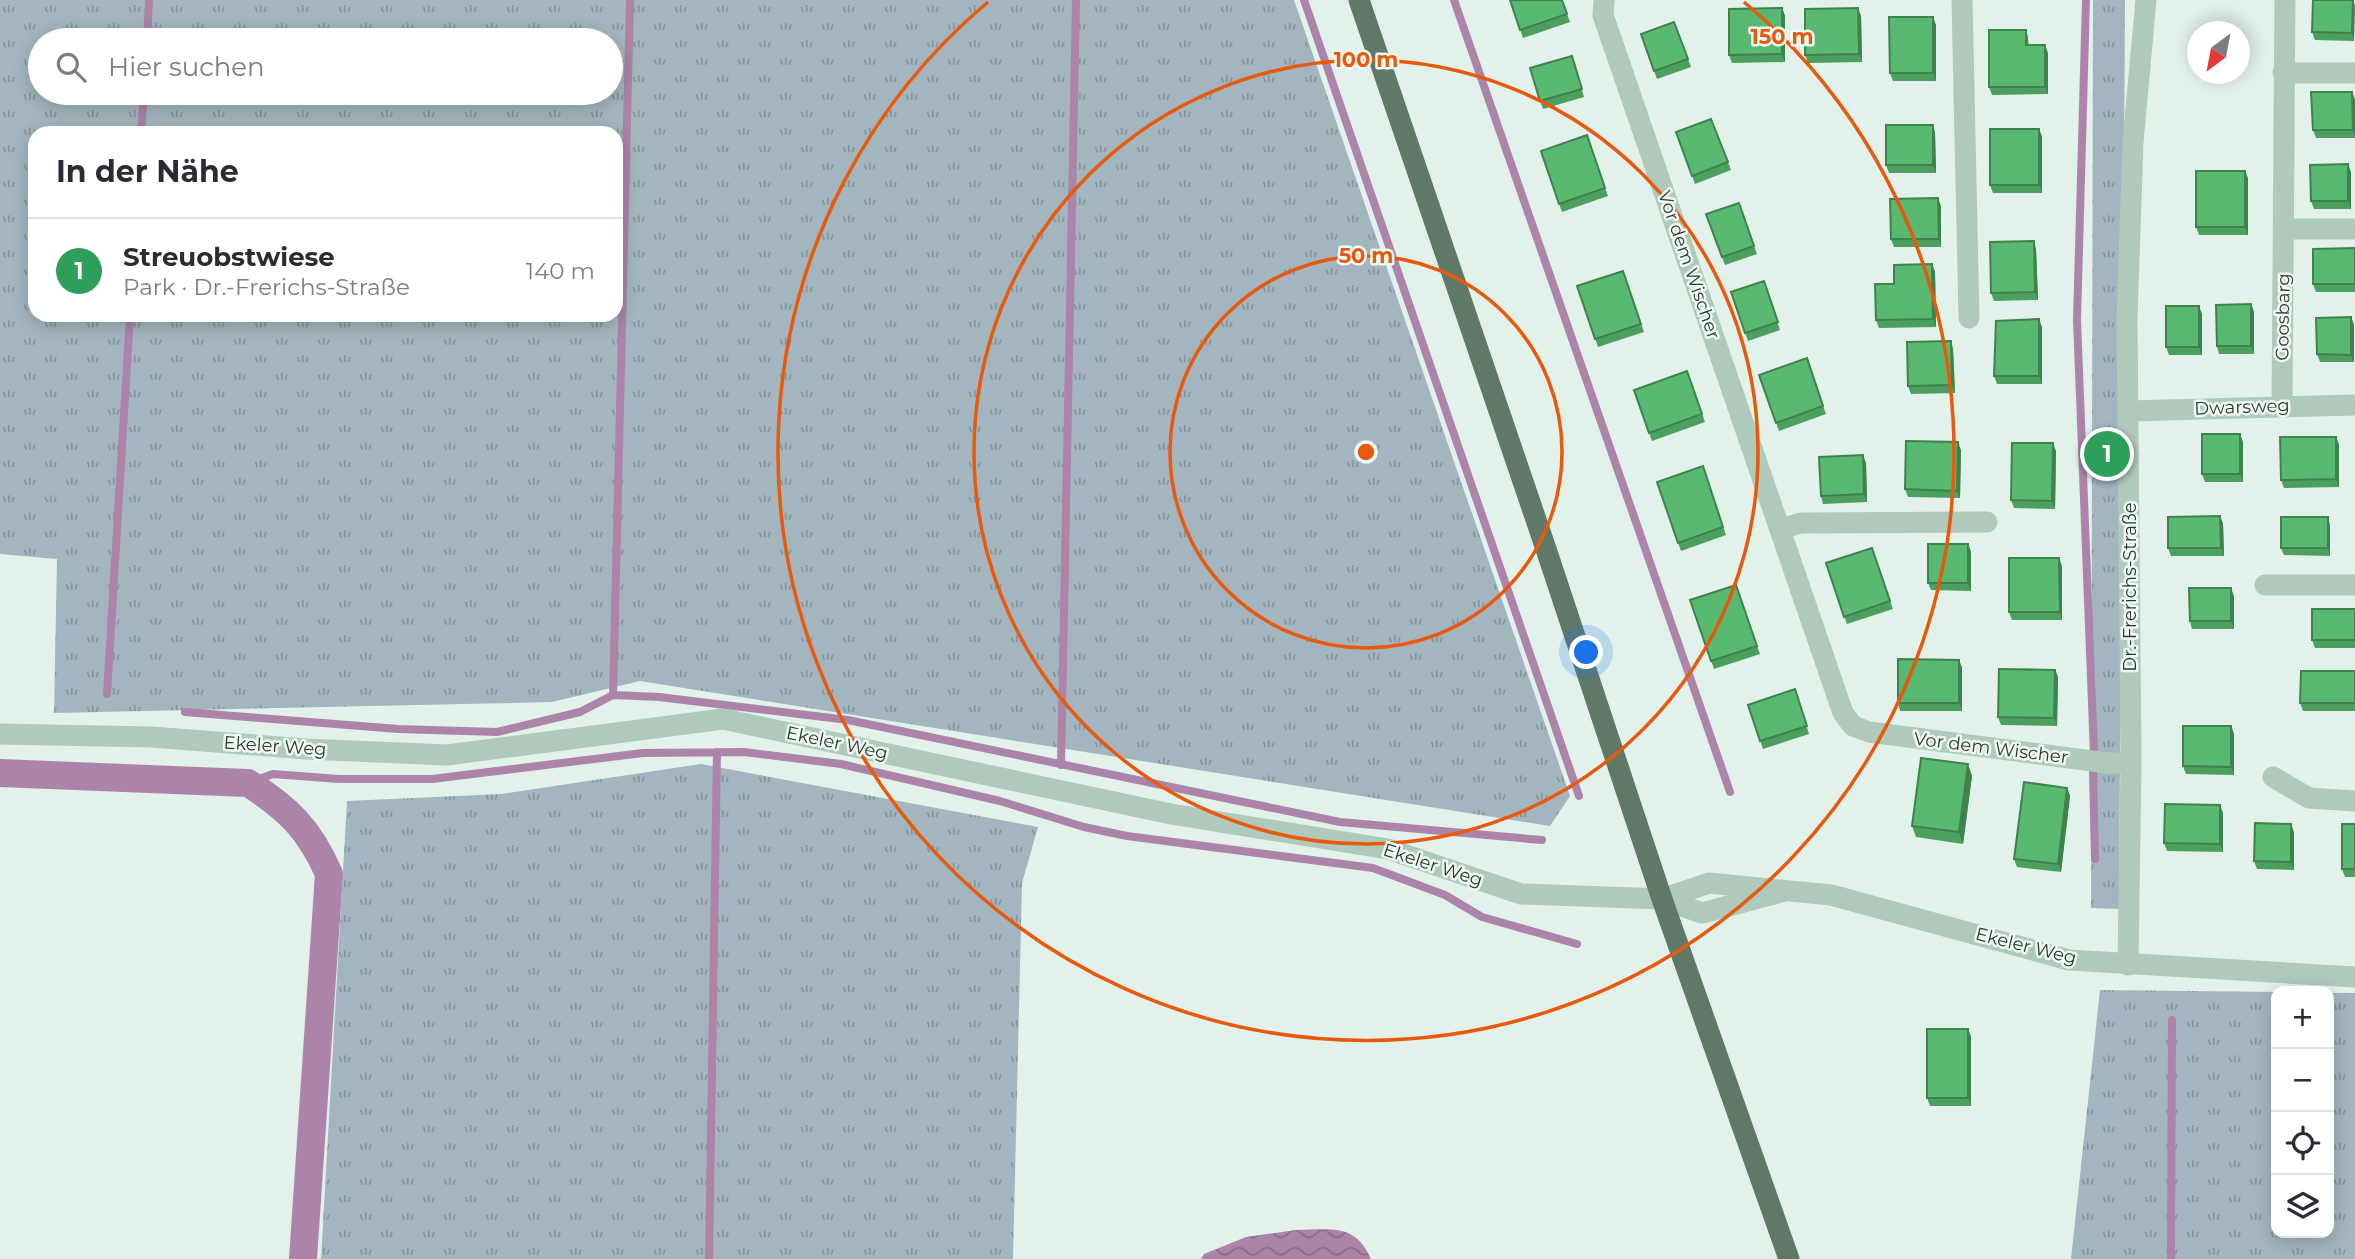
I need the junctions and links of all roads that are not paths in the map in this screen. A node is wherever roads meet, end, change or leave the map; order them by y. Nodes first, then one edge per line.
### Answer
1 (1359, 0) edge
2 (1604, 0) edge
3 (1962, 0) edge
4 (2146, 0) edge
5 (2285, 0) edge
6 (2283, 73) junction
7 (2355, 73) edge
8 (2284, 229) junction
9 (2355, 229) edge
10 (1969, 318) dead end
11 (2355, 405) edge
12 (2282, 406) junction
13 (2129, 411) junction
14 (1987, 522) dead end
15 (1780, 528) junction
16 (2265, 585) dead end
17 (2355, 585) edge
18 (0, 734) edge
19 (2131, 763) junction
20 (2273, 777) dead end
21 (2355, 801) edge
22 (1662, 899) junction
23 (2128, 965) junction
24 (2355, 977) edge
25 (1789, 1259) edge

1 - 22 main road
2 - 15 street, Vor dem Wischer
3 - 10 street
4 - 13 street, Dr.-Frerichs-Straße
5 - 6 street, Goosbarg
6 - 7 street
6 - 8 street, Goosbarg
8 - 9 street
8 - 12 street, Goosbarg
11 - 12 street, Dwarsweg
12 - 13 street, Dwarsweg
13 - 19 street, Dr.-Frerichs-Straße
14 - 15 street
15 - 19 street, Vor dem Wischer
16 - 17 street
18 - 22 street, Ekeler Weg
19 - 23 street, Dr.-Frerichs-Straße
20 - 21 street
22 - 23 street, Ekeler Weg
22 - 25 main road
23 - 24 street, Ekeler Weg

